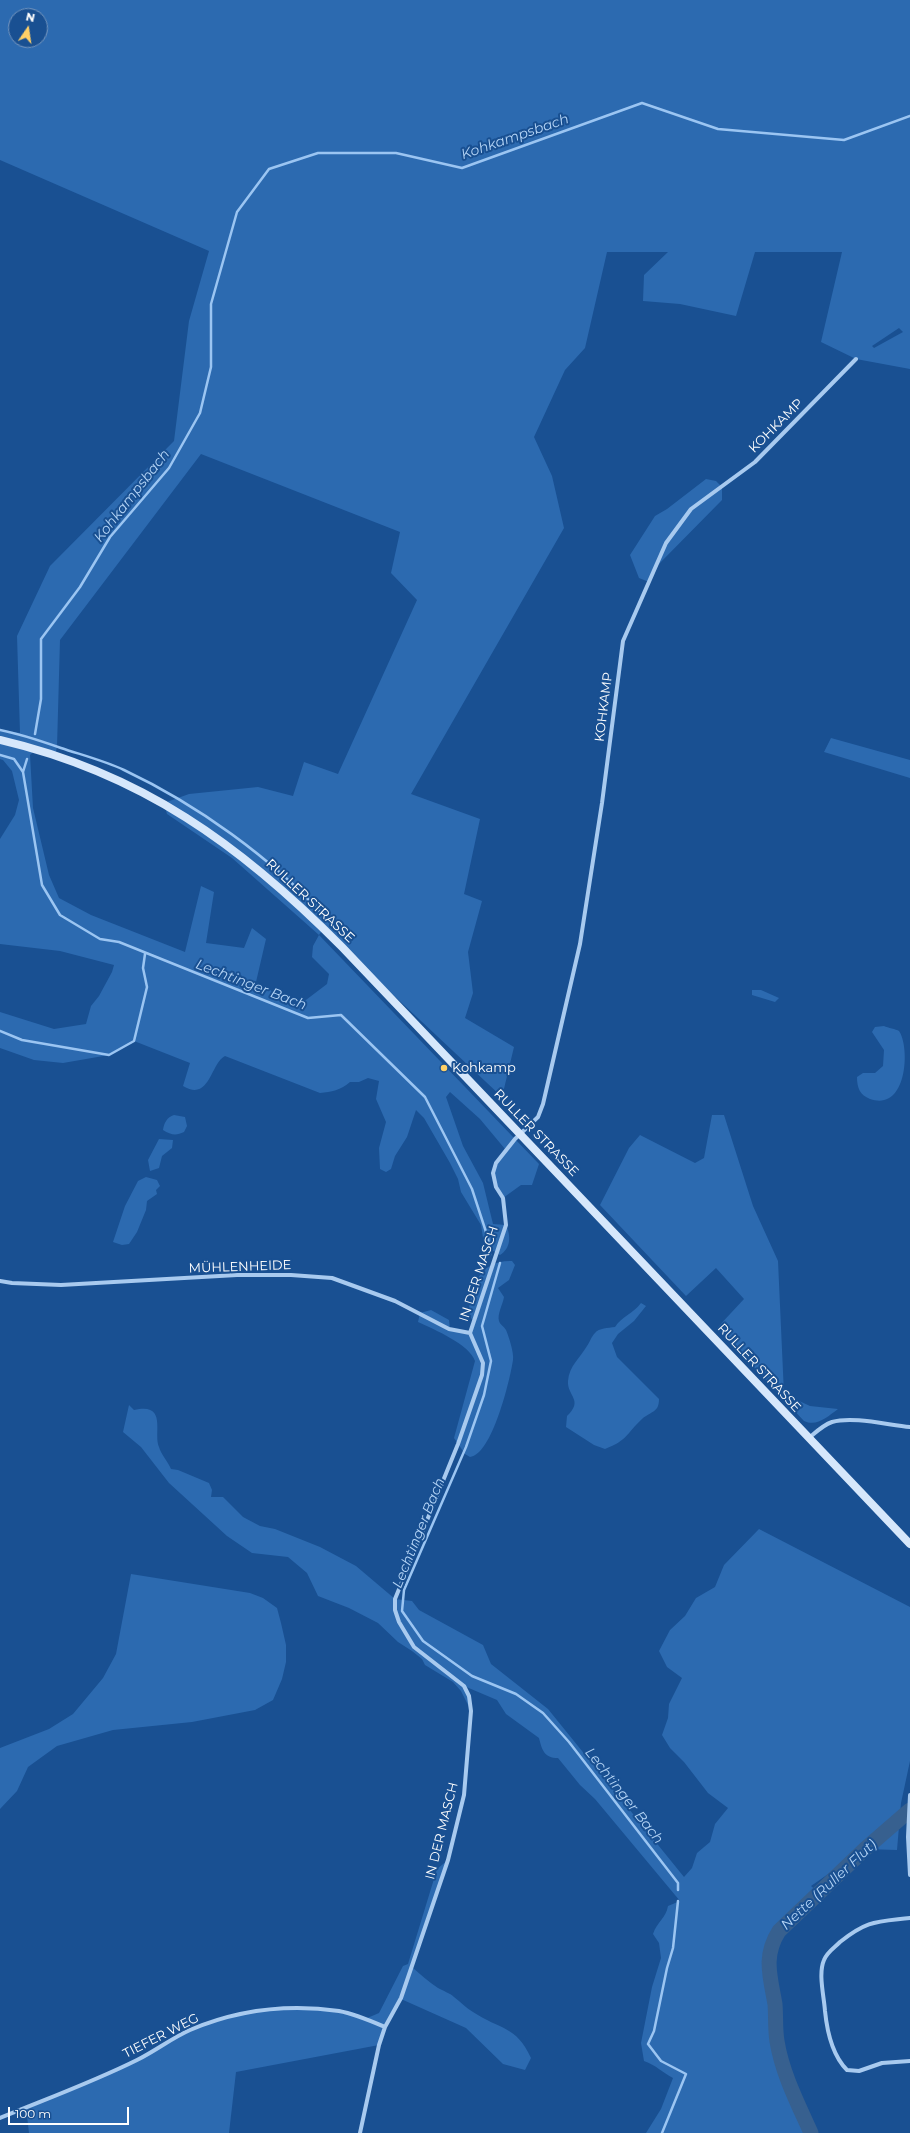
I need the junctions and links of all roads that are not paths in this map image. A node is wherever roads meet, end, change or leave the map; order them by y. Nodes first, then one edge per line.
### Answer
1 (856, 359) dead end
2 (0, 740) edge
3 (521, 1134) junction
4 (0, 1281) edge
5 (470, 1333) junction
6 (910, 1428) edge
7 (809, 1438) junction
8 (910, 1544) edge
9 (910, 1796) edge
10 (910, 1875) edge
11 (910, 1918) edge
12 (385, 2027) junction
13 (910, 2061) edge
14 (0, 2118) edge
15 (360, 2133) edge

1 - 3 street, KOHKAMP
2 - 3 main road, RULLER STRASSE
3 - 5 street, IN DER MASCH
3 - 7 main road, RULLER STRASSE
4 - 5 street, MÜHLENHEIDE
5 - 12 street, IN DER MASCH
6 - 7 street
7 - 8 main road, RULLER STRASSE
9 - 10 street
11 - 13 street
12 - 14 street, TIEFER WEG
12 - 15 street, IN DER MASCH

